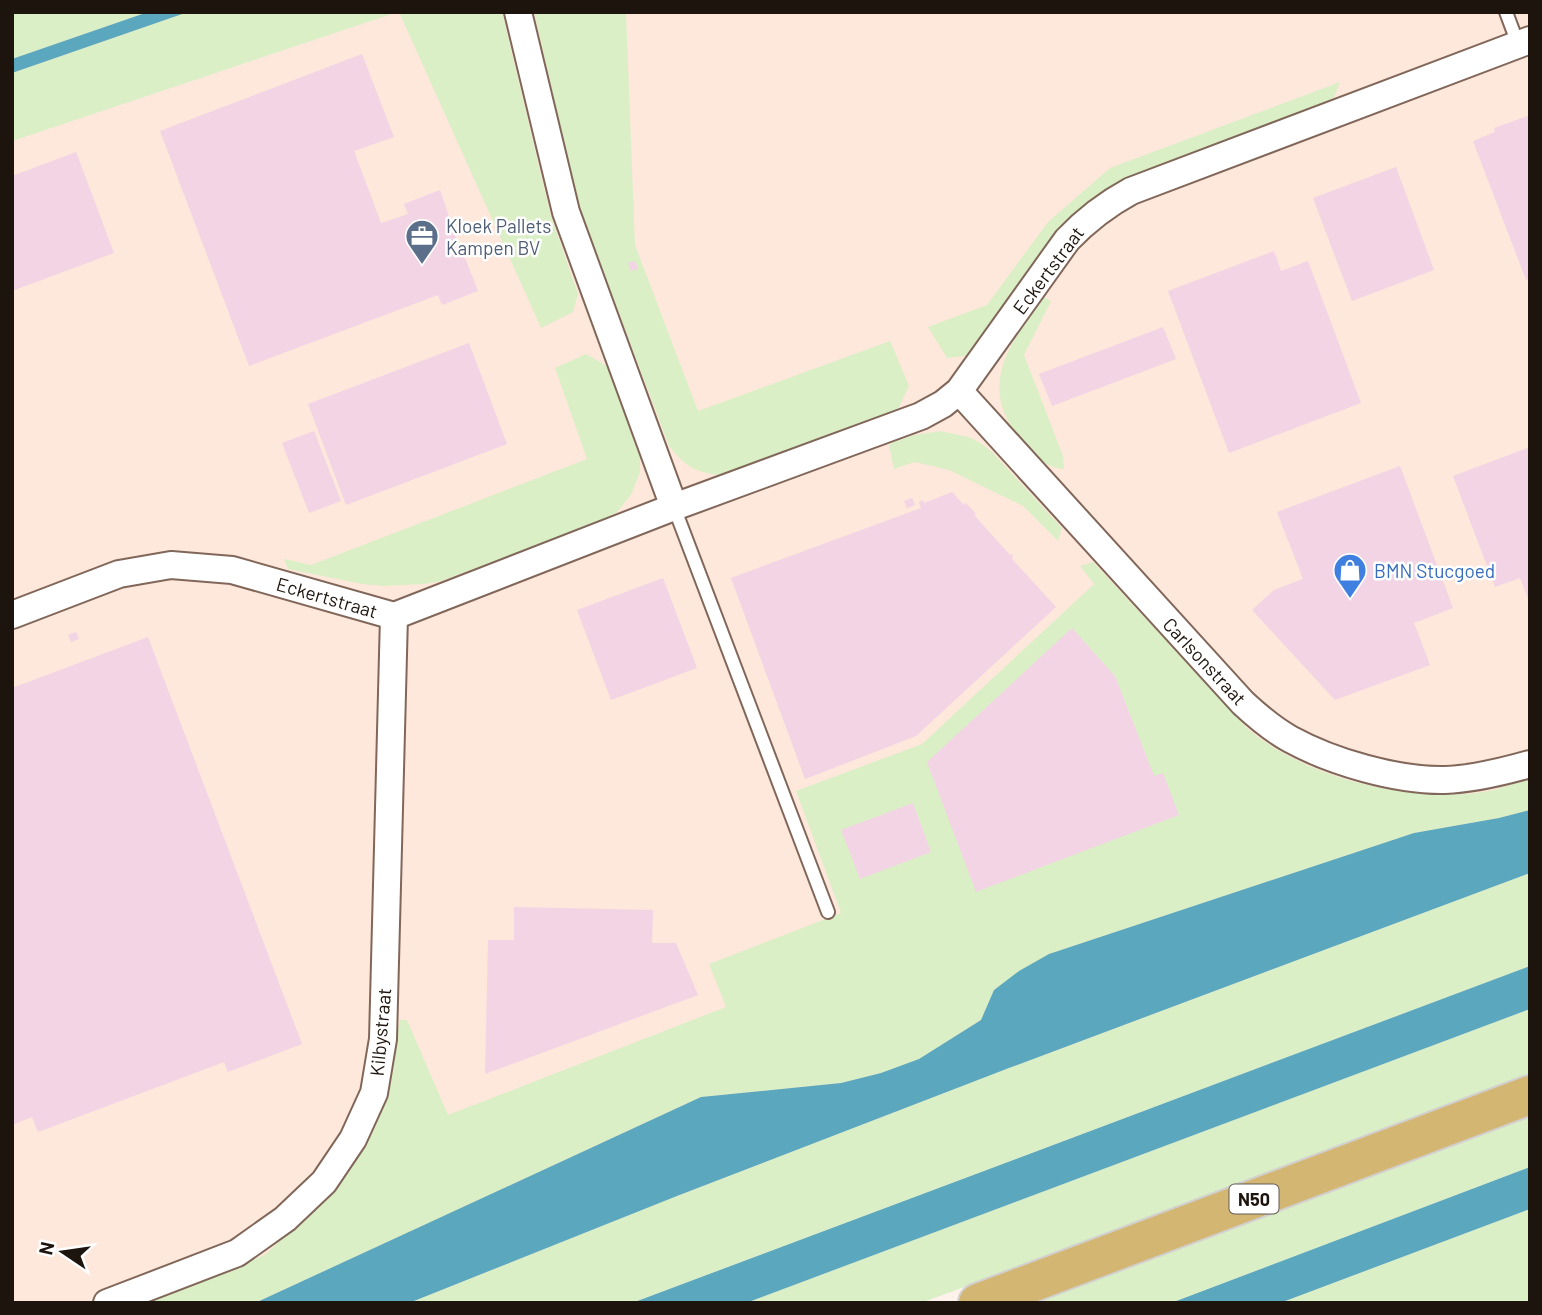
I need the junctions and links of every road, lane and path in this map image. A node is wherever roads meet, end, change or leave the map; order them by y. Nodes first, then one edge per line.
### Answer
1 (518, 12) edge
2 (1506, 12) edge
3 (1524, 42) edge
4 (959, 391) junction
5 (674, 507) junction
6 (12, 615) edge
7 (394, 616) junction
8 (1530, 764) edge
9 (828, 912) dead end
10 (1530, 1095) edge
11 (107, 1303) edge
12 (978, 1303) edge

1 - 5 street
2 - 3 lane
3 - 4 street, Eckertstraat
4 - 5 street, Eckertstraat
4 - 8 street, Carlsonstraat
5 - 7 street, Eckertstraat
5 - 9 lane
6 - 7 street, Eckertstraat
7 - 11 street, Kilbystraat
10 - 12 highway, N50

